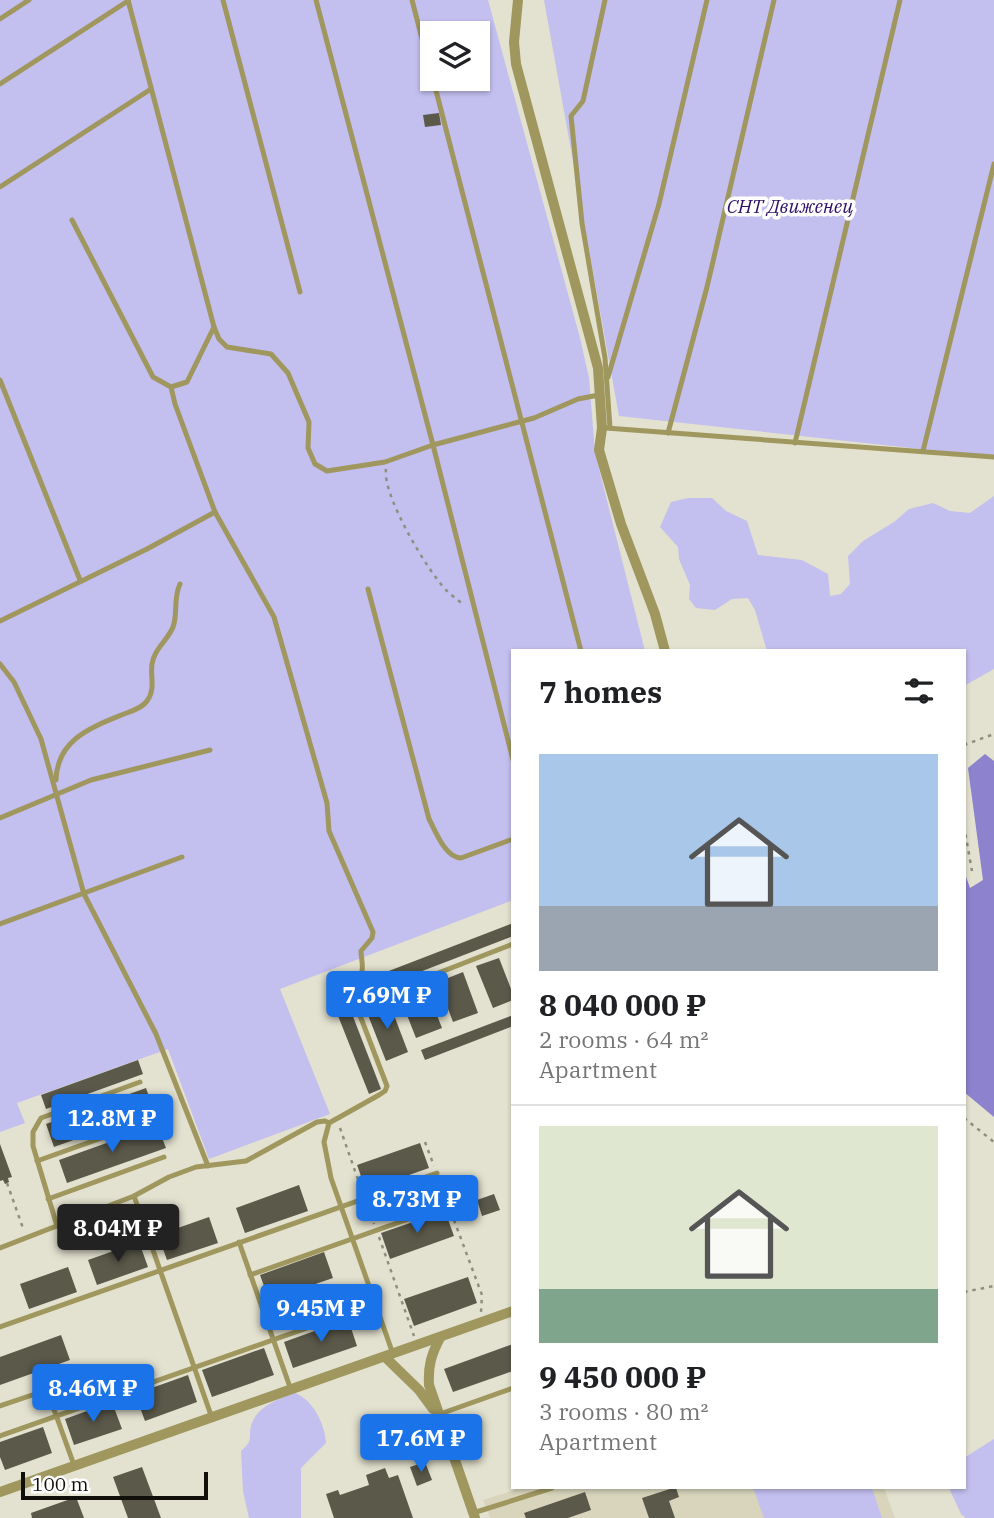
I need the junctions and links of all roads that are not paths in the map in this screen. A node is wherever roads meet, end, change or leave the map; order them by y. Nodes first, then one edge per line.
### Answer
1 (29, 0) edge
2 (128, 0) edge
3 (223, 0) edge
4 (316, 0) edge
5 (412, 0) edge
6 (518, 0) edge
7 (605, 0) edge
8 (707, 0) edge
9 (774, 0) edge
10 (901, 0) edge
11 (0, 19) edge
12 (420, 31) edge
13 (0, 84) edge
14 (151, 89) junction
15 (435, 91) edge
16 (994, 164) edge
17 (0, 187) edge
18 (72, 220) dead end
19 (300, 292) dead end
20 (214, 327) junction
21 (0, 380) edge
22 (607, 384) junction
23 (171, 387) junction
24 (599, 395) junction
25 (522, 421) junction
26 (606, 428) junction
27 (668, 433) junction
28 (795, 443) junction
29 (433, 445) junction
30 (923, 451) junction
31 (994, 457) edge
32 (215, 512) junction
33 (80, 580) junction
34 (180, 584) dead end
35 (368, 590) dead end
36 (0, 621) edge
37 (580, 649) edge
38 (664, 649) edge
39 (0, 664) edge
40 (210, 750) dead end
41 (511, 752) edge
42 (57, 790) junction
43 (0, 818) edge
44 (511, 840) edge
45 (182, 857) dead end
46 (84, 894) junction
47 (0, 924) edge
48 (511, 945) edge
49 (356, 1005) junction
50 (140, 1082) dead end
51 (152, 1120) dead end
52 (329, 1123) junction
53 (163, 1157) dead end
54 (37, 1161) junction
55 (208, 1166) junction
56 (437, 1172) road end
57 (134, 1196) junction
58 (48, 1199) junction
59 (448, 1205) road end
60 (341, 1206) junction
61 (57, 1226) junction
62 (352, 1238) junction
63 (239, 1242) junction
64 (0, 1248) edge
65 (160, 1270) junction
66 (250, 1275) junction
67 (375, 1304) junction
68 (511, 1312) edge
69 (0, 1327) edge
70 (440, 1338) junction
71 (273, 1340) junction
72 (389, 1356) junction
73 (195, 1367) junction
74 (511, 1389) edge
75 (291, 1390) junction
76 (0, 1406) edge
77 (438, 1415) junction
78 (56, 1416) junction
79 (213, 1418) junction
80 (0, 1436) edge
81 (74, 1466) junction
82 (549, 1489) edge
83 (0, 1493) edge
84 (474, 1515) edge

1 - 11 lane
2 - 13 lane
2 - 14 lane
3 - 19 lane
4 - 29 lane
5 - 12 lane
6 - 24 street
7 - 22 lane
8 - 22 lane
9 - 27 lane
10 - 28 lane
14 - 17 lane
14 - 20 lane
15 - 25 lane
16 - 30 lane
18 - 23 lane
20 - 23 lane
20 - 29 lane
21 - 33 lane
22 - 26 lane
23 - 32 lane
24 - 25 lane
24 - 26 street
25 - 29 lane
25 - 37 lane
26 - 27 lane
26 - 38 street
27 - 28 lane
28 - 30 lane
29 - 41 lane
30 - 31 lane
32 - 33 lane
32 - 49 lane
33 - 36 lane
34 - 42 lane
35 - 44 lane
39 - 42 lane
40 - 42 lane
42 - 43 lane
42 - 46 lane
45 - 46 lane
46 - 47 lane
46 - 55 lane
48 - 49 lane
49 - 52 lane
50 - 54 lane
51 - 54 lane
52 - 55 lane
52 - 60 lane
53 - 58 lane
54 - 58 lane
55 - 57 lane
56 - 60 lane
57 - 61 lane
57 - 65 lane
58 - 61 lane
59 - 62 lane
60 - 62 lane
60 - 63 lane
61 - 64 lane
62 - 66 lane
62 - 67 lane
63 - 65 lane
63 - 66 lane
65 - 69 lane
65 - 73 lane
66 - 71 lane
67 - 71 lane
67 - 72 lane
68 - 70 street
70 - 72 street
70 - 77 street
71 - 73 lane
71 - 75 lane
72 - 75 street
72 - 77 street
73 - 78 lane
73 - 79 lane
74 - 77 lane
75 - 79 street
76 - 78 lane
77 - 84 street
78 - 80 lane
78 - 81 lane
79 - 81 street
81 - 83 street
82 - 84 lane

